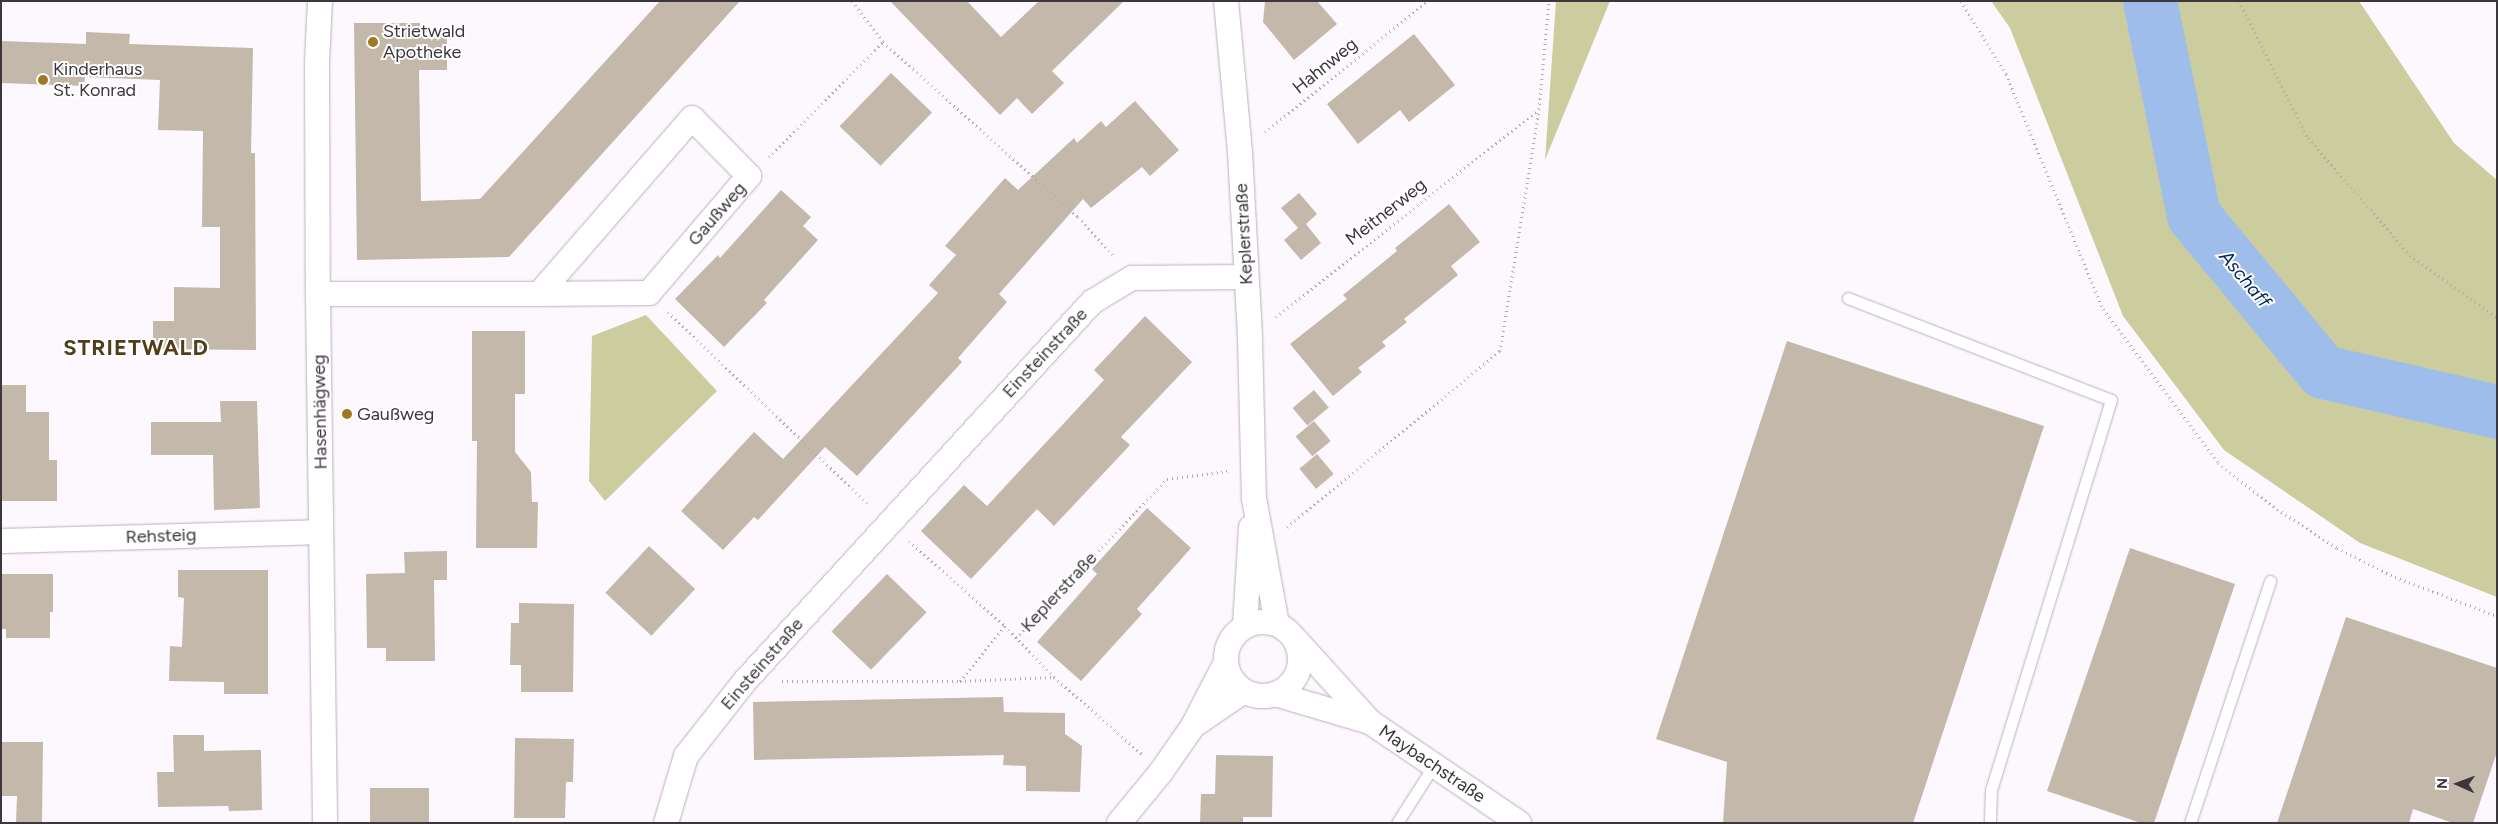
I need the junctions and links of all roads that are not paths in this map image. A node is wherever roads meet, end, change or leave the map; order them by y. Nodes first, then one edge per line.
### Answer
1 (320, 1) edge
2 (1226, 1) edge
3 (1246, 277) junction
4 (318, 294) junction
5 (539, 294) junction
6 (1848, 298) dead end
7 (1254, 498) junction
8 (321, 532) junction
9 (1, 541) edge
10 (2270, 581) dead end
11 (1277, 624) junction
12 (1245, 626) junction
13 (1296, 640) junction
14 (1226, 662) junction
15 (1244, 691) junction
16 (1275, 694) junction
17 (1370, 722) junction
18 (1193, 726) junction
19 (1434, 765) junction
20 (326, 823) edge
21 (666, 823) edge
22 (1119, 823) edge
23 (1397, 823) edge
24 (1519, 823) edge
25 (1990, 823) edge
26 (2190, 823) edge

1 - 4 street, Hasenhägweg
2 - 3 street, Keplerstraße
3 - 7 street, Keplerstraße
3 - 21 street, Einsteinstraße
4 - 5 street
4 - 8 street, Hasenhägweg
5 - 5 street, Gaußweg
6 - 25 lane
7 - 11 street, Keplerstraße
7 - 12 street, Keplerstraße
8 - 9 street, Rehsteig
8 - 20 street, Hasenhägweg
10 - 26 lane
11 - 12 street
11 - 13 street
12 - 14 street
13 - 16 street
13 - 17 street, Maybachstraße
14 - 15 street
14 - 18 street
15 - 16 street
15 - 18 street
16 - 17 street, Maybachstraße
17 - 19 street, Maybachstraße
18 - 22 street
19 - 23 lane
19 - 24 street, Maybachstraße

